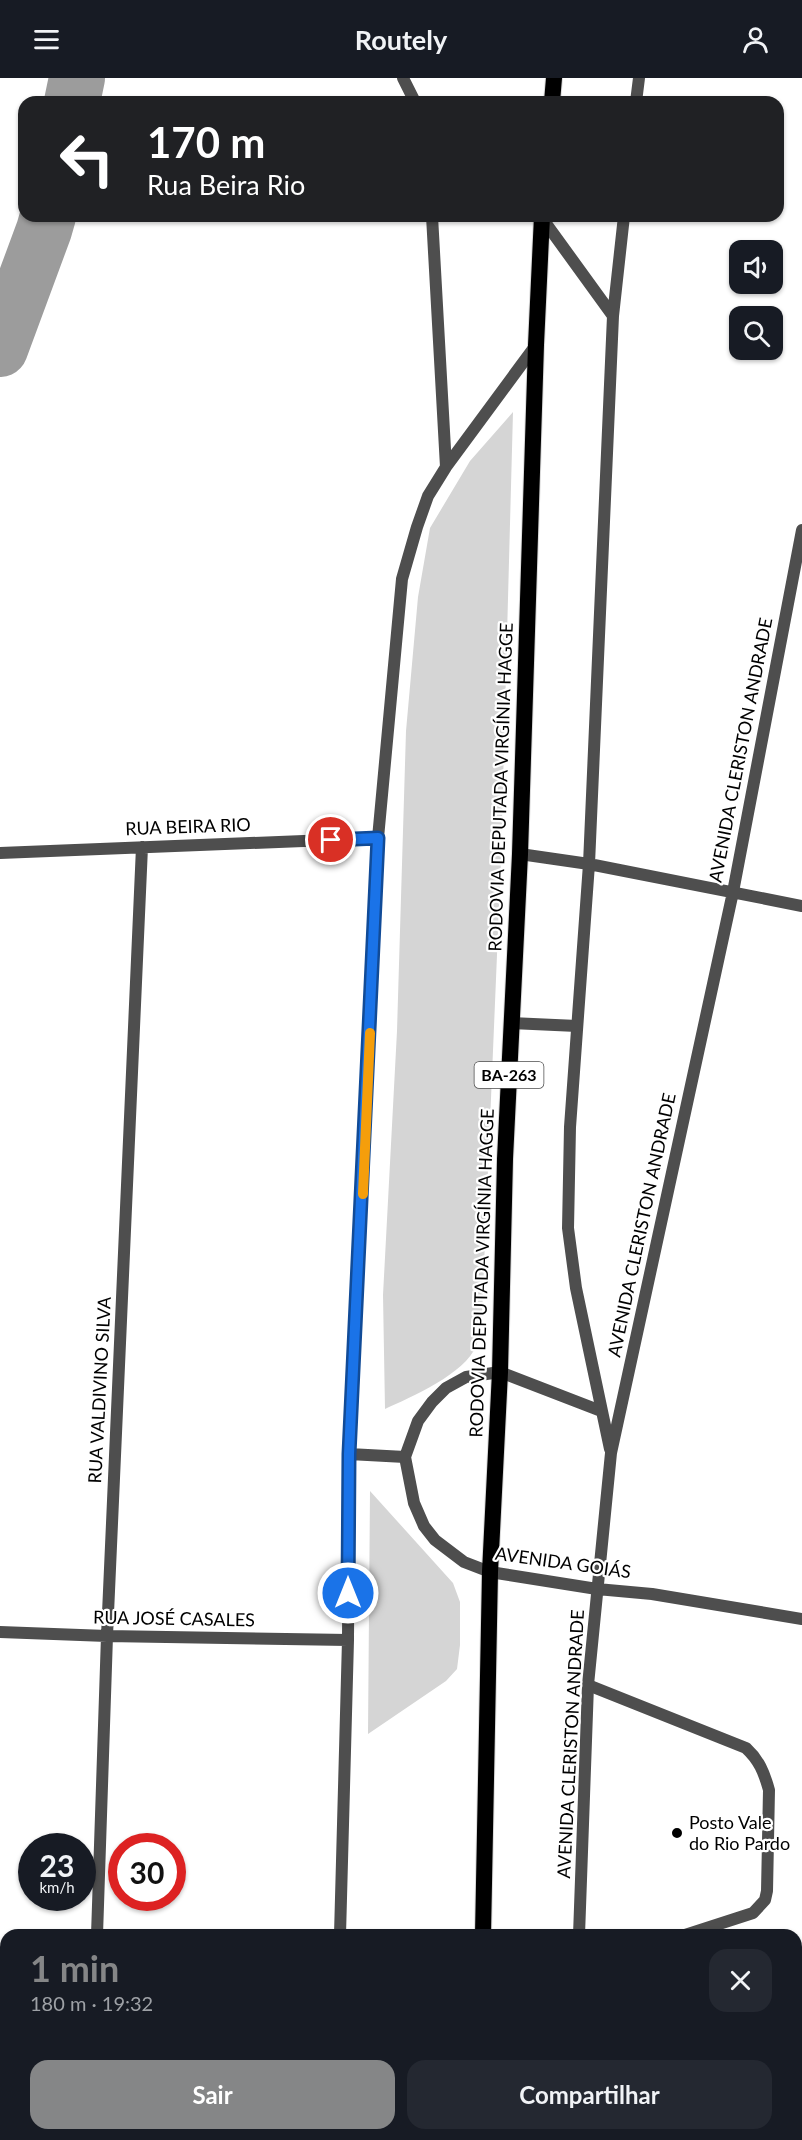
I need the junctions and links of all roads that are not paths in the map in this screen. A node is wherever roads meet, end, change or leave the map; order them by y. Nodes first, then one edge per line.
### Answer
1 (403, 78) edge
2 (554, 78) edge
3 (639, 78) edge
4 (412, 96) edge
5 (552, 96) edge
6 (637, 96) edge
7 (432, 222) edge
8 (542, 222) edge
9 (546, 222) edge
10 (623, 222) edge
11 (613, 316) junction
12 (536, 345) junction
13 (446, 467) junction
14 (802, 530) edge
15 (378, 838) junction
16 (142, 847) junction
17 (0, 853) edge
18 (520, 854) junction
19 (589, 864) junction
20 (733, 892) junction
21 (802, 906) edge
22 (511, 1023) junction
23 (577, 1026) junction
24 (500, 1372) junction
25 (601, 1412) junction
26 (611, 1453) junction
27 (349, 1454) junction
28 (405, 1457) junction
29 (490, 1572) junction
30 (597, 1589) junction
31 (802, 1619) edge
32 (0, 1632) edge
33 (107, 1636) junction
34 (348, 1640) junction
35 (588, 1685) junction
36 (98, 1929) edge
37 (340, 1929) edge
38 (483, 1929) edge
39 (579, 1929) edge
40 (704, 1929) edge

1 - 4 street
2 - 5 highway
3 - 6 street
7 - 13 street
8 - 12 highway, RODOVIA DEPUTADA VIRGÍNIA HAGGE / BA-263
9 - 11 street
10 - 11 street
11 - 19 street
12 - 13 street
12 - 18 highway, RODOVIA DEPUTADA VIRGÍNIA HAGGE / BA-263
13 - 15 street
14 - 20 street, AVENIDA CLERISTON ANDRADE
15 - 16 street, RUA BEIRA RIO
15 - 27 street
16 - 17 street, RUA BEIRA RIO
16 - 33 street, RUA VALDIVINO SILVA
18 - 19 street
18 - 22 highway, RODOVIA DEPUTADA VIRGÍNIA HAGGE / BA-263
19 - 20 street
19 - 23 street
20 - 21 street
20 - 26 street, AVENIDA CLERISTON ANDRADE
22 - 23 street
22 - 24 highway, RODOVIA DEPUTADA VIRGÍNIA HAGGE / BA-263
23 - 25 street
24 - 25 street
24 - 28 street
24 - 29 highway, RODOVIA DEPUTADA VIRGÍNIA HAGGE / BA-263
25 - 26 street
26 - 30 street, AVENIDA CLERISTON ANDRADE
27 - 28 street
27 - 34 street
28 - 29 street, AVENIDA GOIÁS
29 - 30 street, AVENIDA GOIÁS
29 - 38 highway, RODOVIA DEPUTADA VIRGÍNIA HAGGE / BA-263
30 - 31 street, AVENIDA GOIÁS
30 - 35 street, AVENIDA CLERISTON ANDRADE
32 - 33 street, RUA JOSÉ CASALES
33 - 34 street, RUA JOSÉ CASALES
33 - 36 street, RUA VALDIVINO SILVA
34 - 37 street
35 - 39 street, AVENIDA CLERISTON ANDRADE
35 - 40 street

